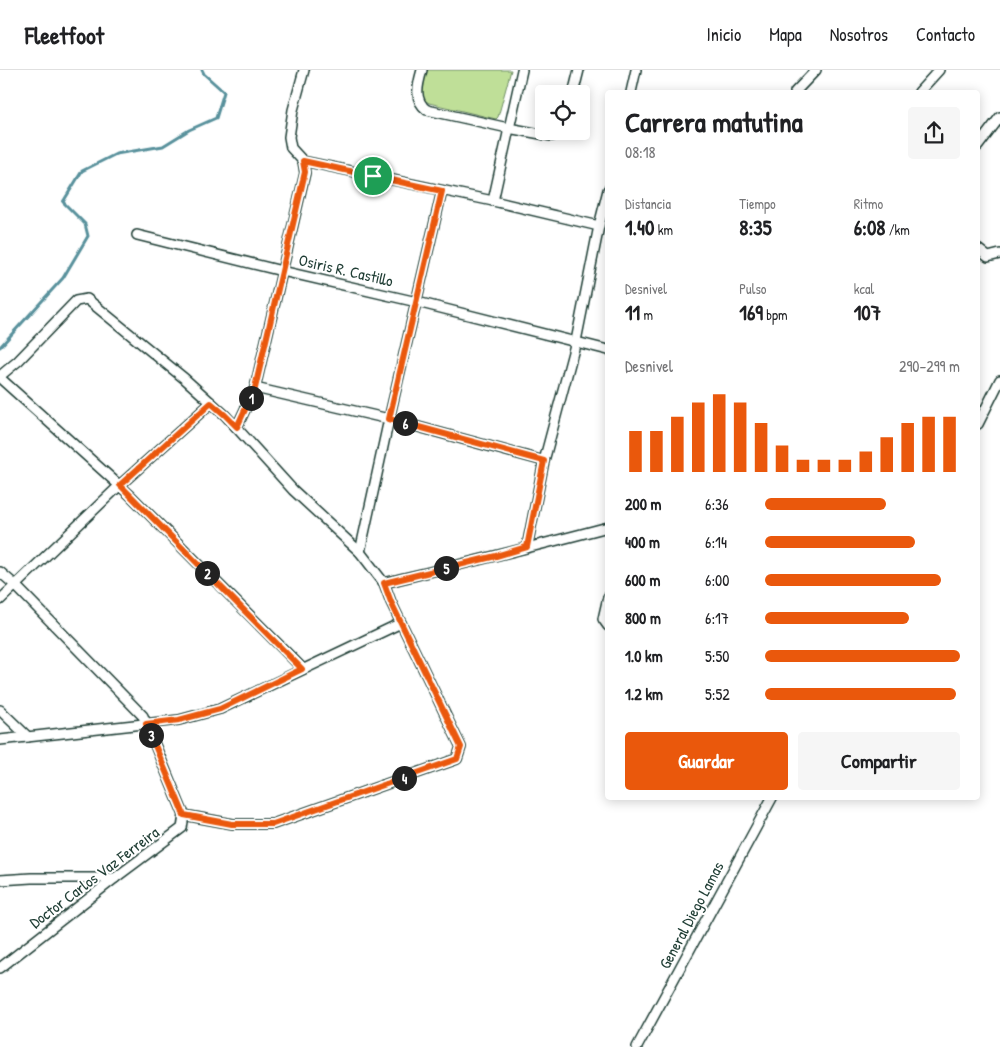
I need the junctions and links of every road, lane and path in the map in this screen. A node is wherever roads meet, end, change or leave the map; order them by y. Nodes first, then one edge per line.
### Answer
1 (304, 70) edge
2 (422, 70) edge
3 (522, 70) edge
4 (579, 70) edge
5 (636, 70) edge
6 (816, 70) edge
7 (939, 70) edge
8 (575, 85) edge
9 (631, 90) edge
10 (798, 90) edge
11 (921, 90) edge
12 (1000, 117) edge
13 (508, 128) junction
14 (535, 133) edge
15 (980, 143) edge
16 (303, 161) junction
17 (442, 191) junction
18 (492, 201) junction
19 (605, 202) edge
20 (599, 226) junction
21 (137, 235) dead end
22 (980, 251) edge
23 (997, 255) edge
24 (282, 271) junction
25 (417, 302) junction
26 (576, 342) junction
27 (605, 349) edge
28 (0, 377) edge
29 (1000, 380) edge
30 (255, 388) junction
31 (997, 395) edge
32 (211, 403) junction
33 (389, 419) junction
34 (980, 421) edge
35 (237, 427) junction
36 (544, 461) junction
37 (120, 485) junction
38 (605, 528) edge
39 (527, 547) junction
40 (360, 552) junction
41 (0, 572) edge
42 (384, 583) junction
43 (16, 585) junction
44 (0, 600) edge
45 (401, 623) junction
46 (302, 669) junction
47 (0, 710) edge
48 (146, 724) junction
49 (28, 737) junction
50 (0, 740) edge
51 (771, 800) edge
52 (184, 815) junction
53 (115, 878) junction
54 (0, 880) edge
55 (0, 968) edge
56 (637, 1047) edge

1 - 16 street
2 - 13 street
3 - 13 street
4 - 8 street
5 - 9 street
6 - 10 street
7 - 11 street
12 - 15 street
13 - 14 street
13 - 18 street
16 - 17 street
16 - 24 street
17 - 18 street
17 - 25 street
18 - 20 street
19 - 20 street
20 - 26 street
21 - 24 street, Osiris R. Castillo
22 - 23 street
24 - 25 street, Osiris R. Castillo
24 - 30 street
25 - 26 street, Osiris R. Castillo
25 - 33 street
26 - 27 street, Osiris R. Castillo
26 - 36 street
28 - 32 street
28 - 37 street
29 - 31 street
30 - 33 street
30 - 35 street
31 - 34 street
32 - 35 street
32 - 37 street
33 - 36 street
33 - 40 street
35 - 40 street
36 - 39 street
37 - 43 street
37 - 46 street
38 - 39 street
39 - 42 street
40 - 42 street
41 - 43 street
42 - 45 street
43 - 44 street
43 - 48 street
45 - 46 street
45 - 52 street
46 - 48 street
47 - 49 street
48 - 49 street
48 - 52 street
49 - 50 street
51 - 56 street, General Diego Lamas
52 - 53 street, Doctor Carlos Vaz Ferreira
53 - 54 street
53 - 55 street, Doctor Carlos Vaz Ferreira

